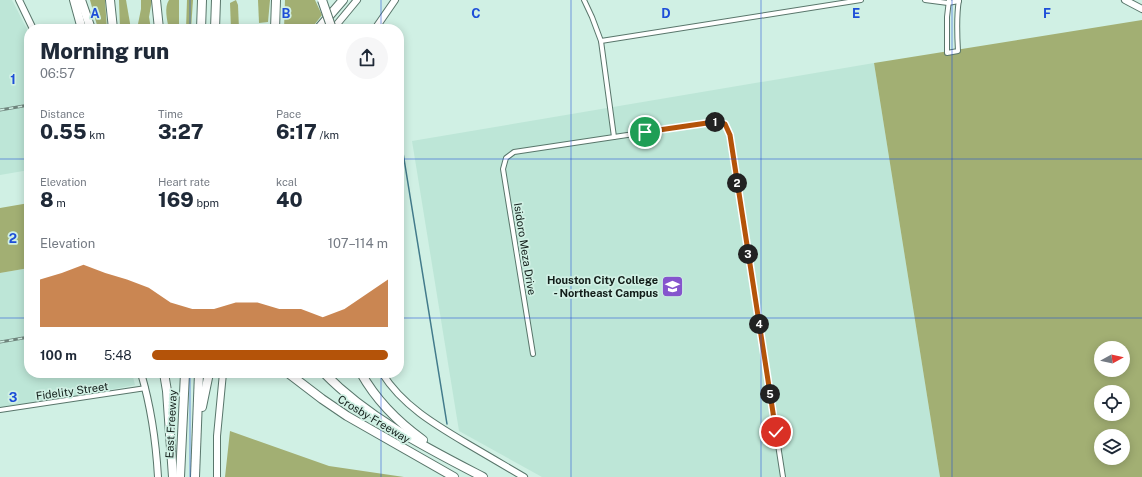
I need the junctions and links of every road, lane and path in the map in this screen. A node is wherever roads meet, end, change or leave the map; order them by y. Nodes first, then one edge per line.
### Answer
1 (19, 0) edge
2 (74, 0) edge
3 (81, 0) edge
4 (110, 0) edge
5 (156, 0) edge
6 (202, 0) edge
7 (217, 0) edge
8 (276, 0) edge
9 (322, 0) edge
10 (343, 0) edge
11 (357, 0) edge
12 (395, 0) edge
13 (584, 0) edge
14 (861, 0) edge
15 (925, 0) edge
16 (959, 0) edge
17 (1126, 0) edge
18 (948, 2) edge
19 (1142, 9) edge
20 (31, 24) edge
21 (81, 24) edge
22 (89, 24) edge
23 (112, 24) edge
24 (158, 24) edge
25 (201, 24) edge
26 (215, 24) edge
27 (219, 24) edge
28 (275, 24) edge
29 (322, 24) edge
30 (330, 24) edge
31 (336, 24) edge
32 (378, 24) edge
33 (601, 41) junction
34 (614, 137) junction
35 (533, 354) dead end
36 (143, 378) edge
37 (165, 378) edge
38 (185, 378) edge
39 (199, 378) edge
40 (208, 378) edge
41 (223, 378) edge
42 (294, 378) edge
43 (329, 378) edge
44 (364, 378) edge
45 (385, 378) edge
46 (146, 388) junction
47 (0, 410) edge
48 (455, 462) junction
49 (195, 475) edge
50 (158, 477) edge
51 (173, 477) edge
52 (180, 477) edge
53 (217, 477) edge
54 (454, 477) edge
55 (483, 477) edge
56 (524, 477) edge
57 (783, 477) edge

1 - 20 main road
2 - 21 highway
3 - 22 highway
4 - 23 highway
5 - 24 highway
6 - 25 highway
7 - 26 highway
7 - 27 highway
8 - 28 highway
9 - 30 highway, bridge
10 - 29 highway
11 - 31 main road
12 - 32 main road
13 - 33 street
14 - 33 street
15 - 18 street
16 - 18 street
16 - 18 street
17 - 19 main road
33 - 34 street
34 - 35 street, Isidoro Meza Drive
34 - 57 street
36 - 46 main road
37 - 51 highway
38 - 52 highway, East Freeway
39 - 49 highway
40 - 49 highway
41 - 53 main road
42 - 54 highway, Crosby Freeway
43 - 48 highway, Crosby Freeway
44 - 48 highway
45 - 56 main road
46 - 47 street, Fidelity Street
46 - 50 main road
48 - 55 highway, Crosby Freeway

